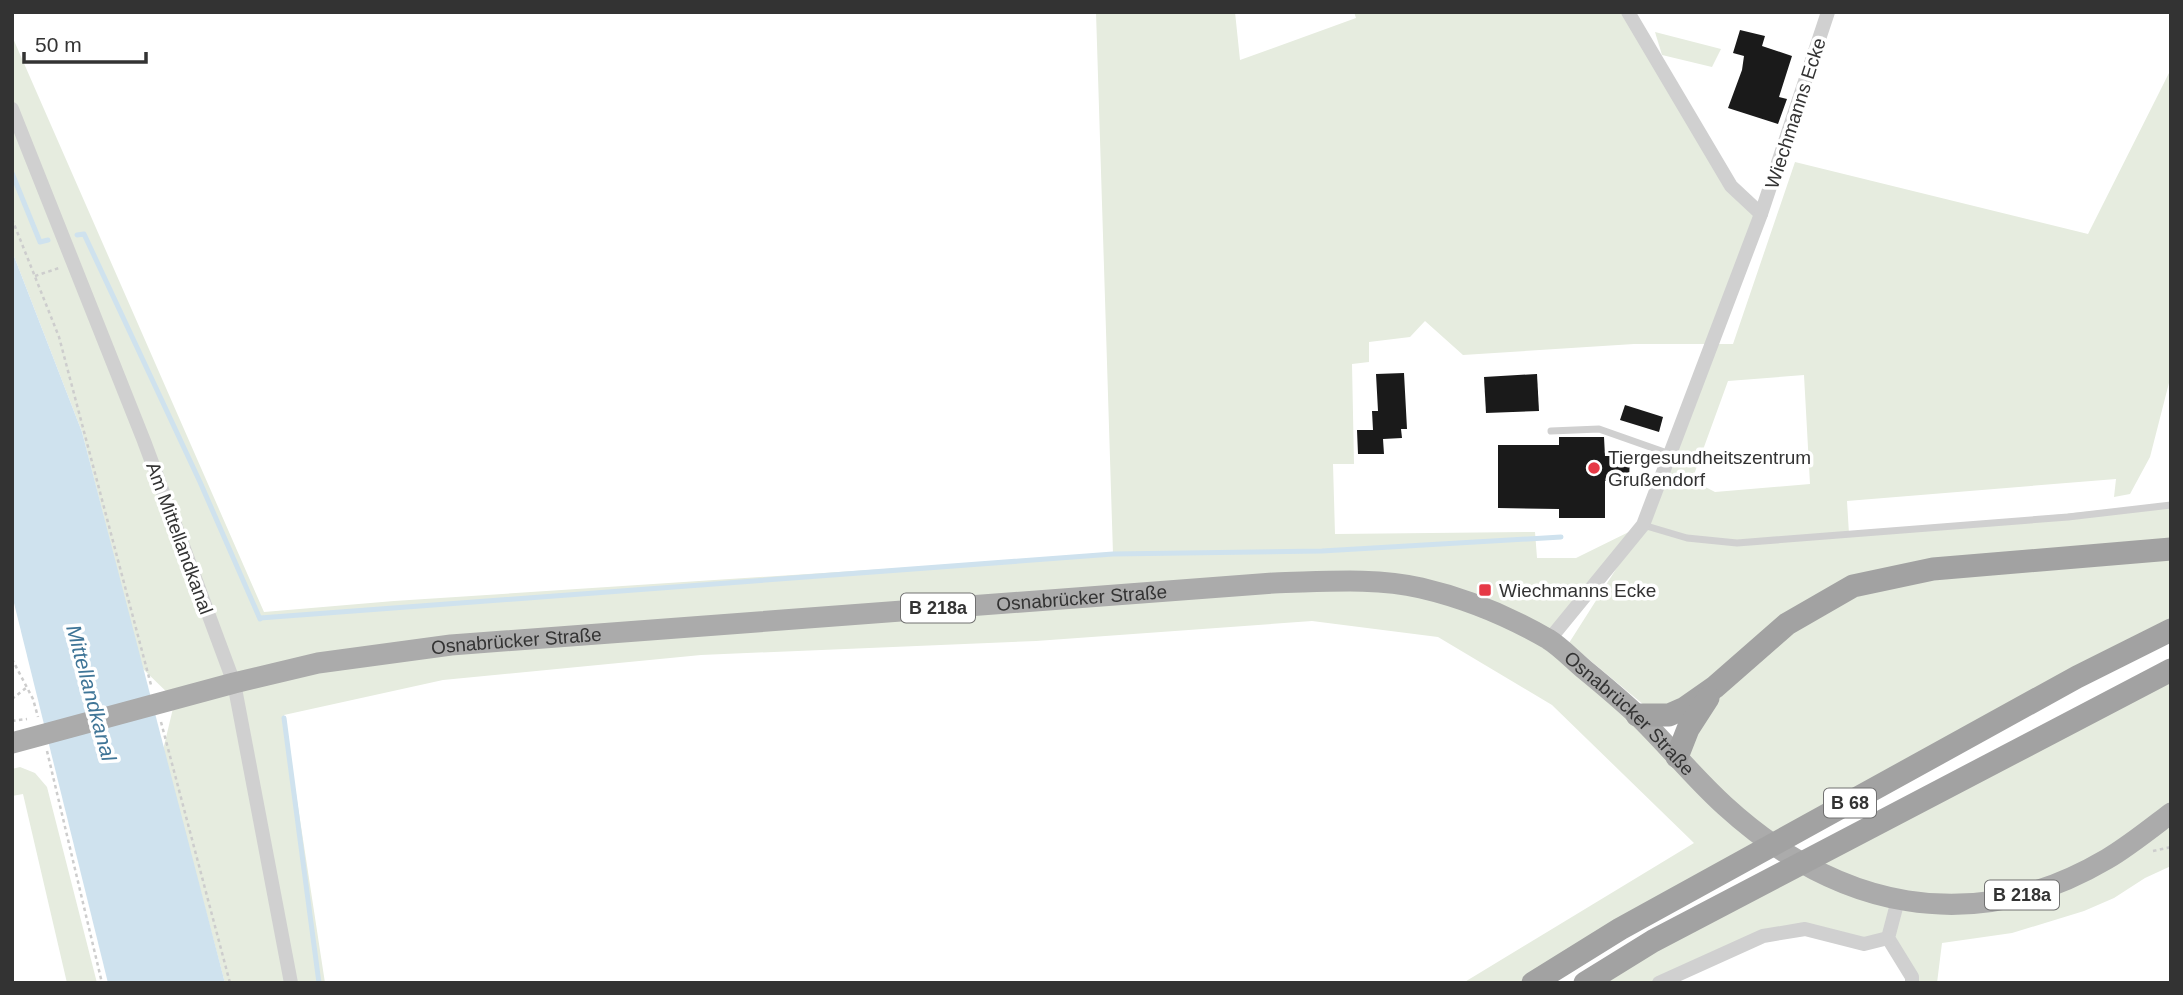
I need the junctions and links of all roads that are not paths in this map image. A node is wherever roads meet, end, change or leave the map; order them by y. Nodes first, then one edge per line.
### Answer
1 (1628, 12) edge
2 (1828, 12) edge
3 (12, 109) edge
4 (1761, 214) junction
5 (1551, 431) dead end
6 (1670, 454) junction
7 (2171, 505) edge
8 (1643, 525) junction
9 (2171, 549) edge
10 (2171, 630) edge
11 (1549, 640) junction
12 (2171, 670) edge
13 (234, 683) junction
14 (1715, 687) junction
15 (1637, 715) junction
16 (12, 743) edge
17 (1677, 757) junction
18 (2171, 813) edge
19 (1898, 900) junction
20 (1888, 938) junction
21 (291, 983) edge
22 (1532, 983) edge
23 (1586, 983) edge
24 (1659, 983) edge
25 (1912, 983) edge

1 - 4 street, Wiechmanns Ecke
2 - 4 street, Wiechmanns Ecke
3 - 13 street, Am Mittellandkanal
4 - 6 street, Wiechmanns Ecke
5 - 6 lane
6 - 8 street, Wiechmanns Ecke
7 - 8 lane
8 - 11 street, Wiechmanns Ecke
9 - 14 highway
10 - 22 highway, B 68
11 - 13 main road, Osnabrücker Straße / B 218a
11 - 15 main road, Osnabrücker Straße / B 218a
12 - 23 highway, B 68
13 - 16 main road, Osnabrücker Straße / B 218a
13 - 21 street, Am Mittellandkanal
14 - 15 highway
14 - 17 highway
15 - 17 main road, Osnabrücker Straße / B 218a
17 - 19 main road, Osnabrücker Straße / B 218a
18 - 19 main road, B 218a
19 - 20 street
20 - 24 street
20 - 25 street

